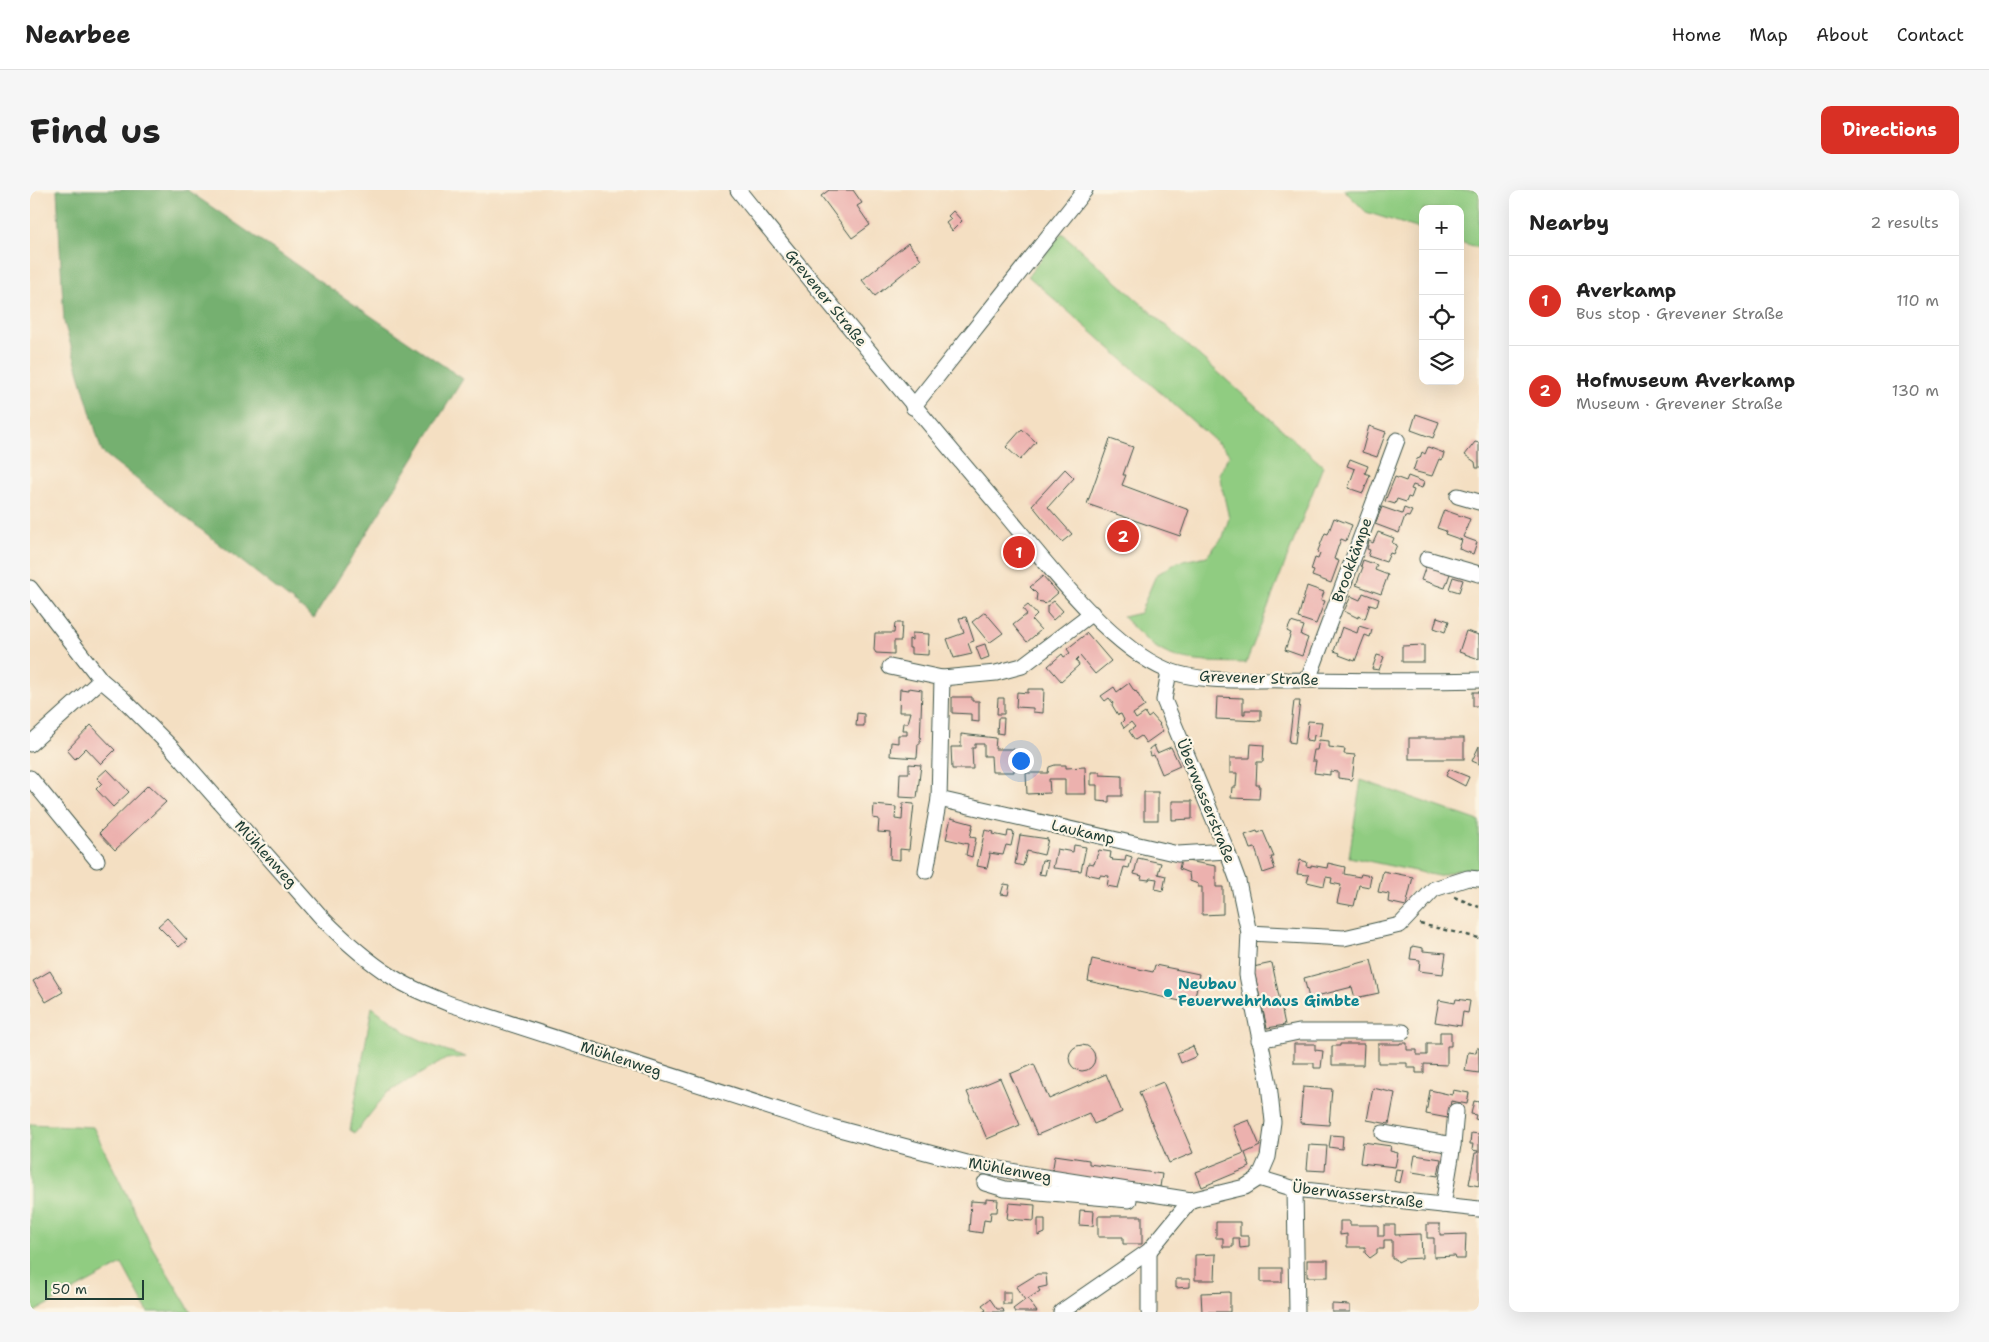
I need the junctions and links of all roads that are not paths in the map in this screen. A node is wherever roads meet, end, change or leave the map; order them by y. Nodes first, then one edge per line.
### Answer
1 (738, 190) edge
2 (1085, 190) edge
3 (913, 406) junction
4 (1397, 440) dead end
5 (1458, 496) dead end
6 (1479, 502) edge
7 (1427, 559) dead end
8 (1479, 574) edge
9 (30, 588) edge
10 (1092, 613) junction
11 (890, 667) dead end
12 (1168, 671) junction
13 (942, 678) junction
14 (101, 680) junction
15 (1308, 680) junction
16 (1479, 680) edge
17 (30, 744) edge
18 (30, 778) edge
19 (939, 799) junction
20 (1227, 851) junction
21 (97, 860) dead end
22 (926, 871) dead end
23 (1479, 879) edge
24 (1249, 933) junction
25 (1403, 1032) dead end
26 (1259, 1040) junction
27 (1456, 1110) dead end
28 (1384, 1133) dead end
29 (1454, 1145) junction
30 (1259, 1178) junction
31 (985, 1183) dead end
32 (1295, 1189) junction
33 (1171, 1196) junction
34 (1191, 1200) junction
35 (1443, 1205) junction
36 (1479, 1209) edge
37 (1149, 1251) junction
38 (1061, 1312) edge
39 (1149, 1312) edge
40 (1297, 1312) edge

1 - 3 street, Grevener Straße
2 - 3 street
3 - 10 street, Grevener Straße
4 - 15 street, Brookkämpe
5 - 6 street
7 - 8 street
9 - 14 street, Mühlenweg
10 - 12 street, Grevener Straße
10 - 13 street
11 - 13 street
12 - 15 street, Grevener Straße
12 - 20 street, Überwasserstraße
13 - 19 street
14 - 17 street
14 - 33 street, Mühlenweg
15 - 16 street, Grevener Straße
18 - 21 street
19 - 20 street, Laukamp
19 - 22 street
20 - 24 street, Überwasserstraße
23 - 24 street
24 - 26 street, Überwasserstraße
25 - 26 street
26 - 30 street, Überwasserstraße
27 - 29 street
28 - 29 street
29 - 35 street
30 - 32 street, Überwasserstraße
30 - 34 street, Mühlenweg
31 - 33 street
32 - 35 street, Überwasserstraße
32 - 40 street
33 - 34 street, Mühlenweg
34 - 37 street
35 - 36 street, Überwasserstraße
37 - 38 street
37 - 39 street

